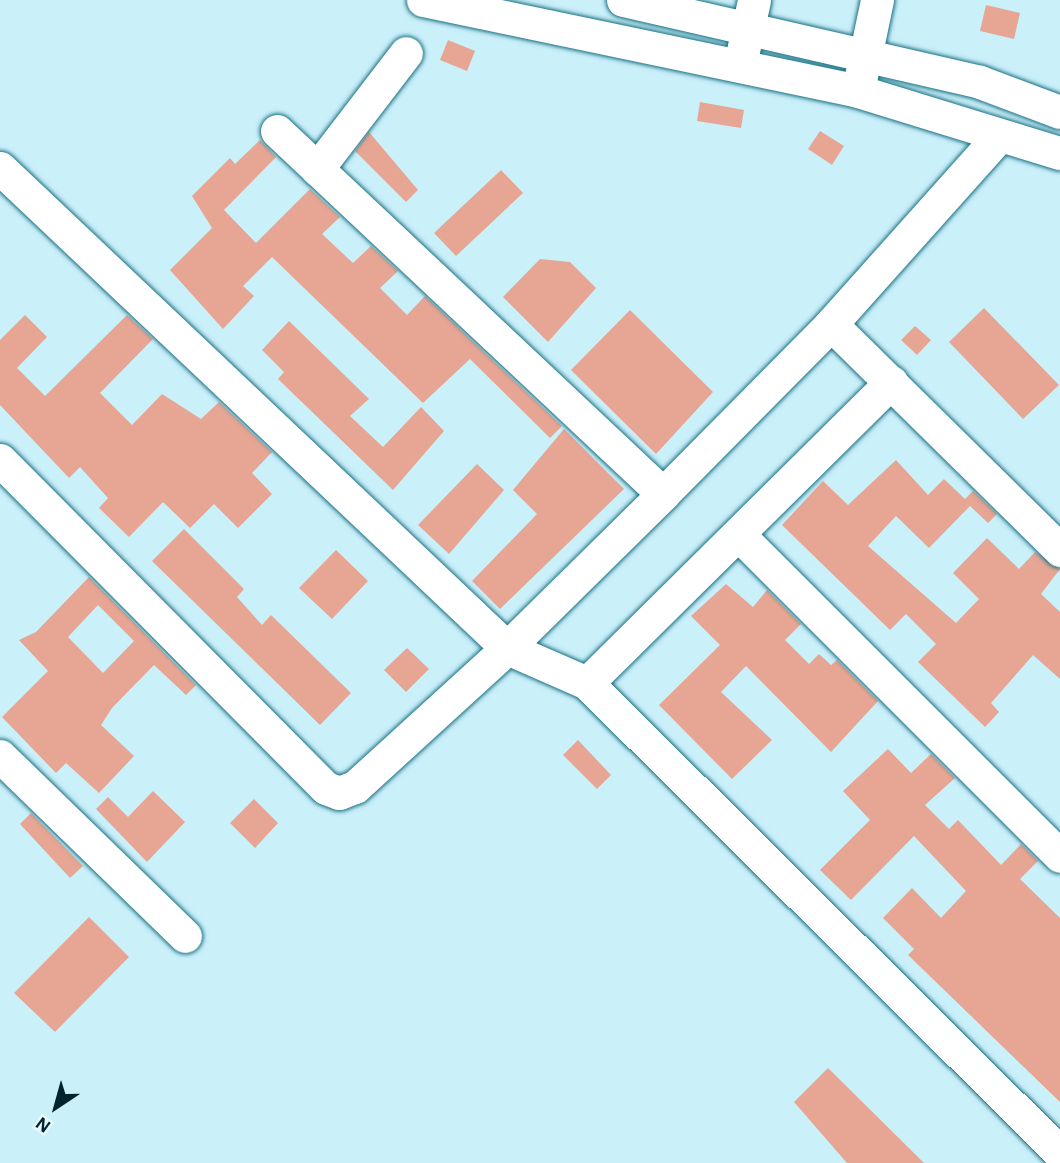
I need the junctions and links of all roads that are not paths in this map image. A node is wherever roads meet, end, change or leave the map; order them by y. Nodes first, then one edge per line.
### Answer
1 (423, 0) edge
2 (623, 0) edge
3 (877, 0) edge
4 (751, 14) edge
5 (406, 53) dead end
6 (865, 56) junction
7 (740, 64) junction
8 (858, 91) junction
9 (1060, 112) edge
10 (277, 131) dead end
11 (999, 136) junction
12 (1060, 153) edge
13 (0, 168) edge
14 (317, 169) junction
15 (831, 324) junction
16 (891, 382) junction
17 (0, 460) edge
18 (663, 494) junction
19 (738, 534) junction
20 (1060, 550) edge
21 (507, 648) junction
22 (587, 683) junction
23 (0, 756) edge
24 (1060, 856) edge
25 (186, 936) dead end
26 (1052, 1155) edge

1 - 7 street
2 - 4 street
3 - 6 street
4 - 6 street
4 - 7 street
5 - 14 street
6 - 8 street
6 - 9 street
7 - 8 street
8 - 11 street
10 - 14 street
11 - 12 street
11 - 15 street
13 - 21 street
14 - 18 street
15 - 16 street
15 - 18 street
16 - 19 street
16 - 20 street
17 - 21 street
18 - 21 street
19 - 22 street
19 - 24 street
21 - 22 street
22 - 26 street
23 - 25 street

